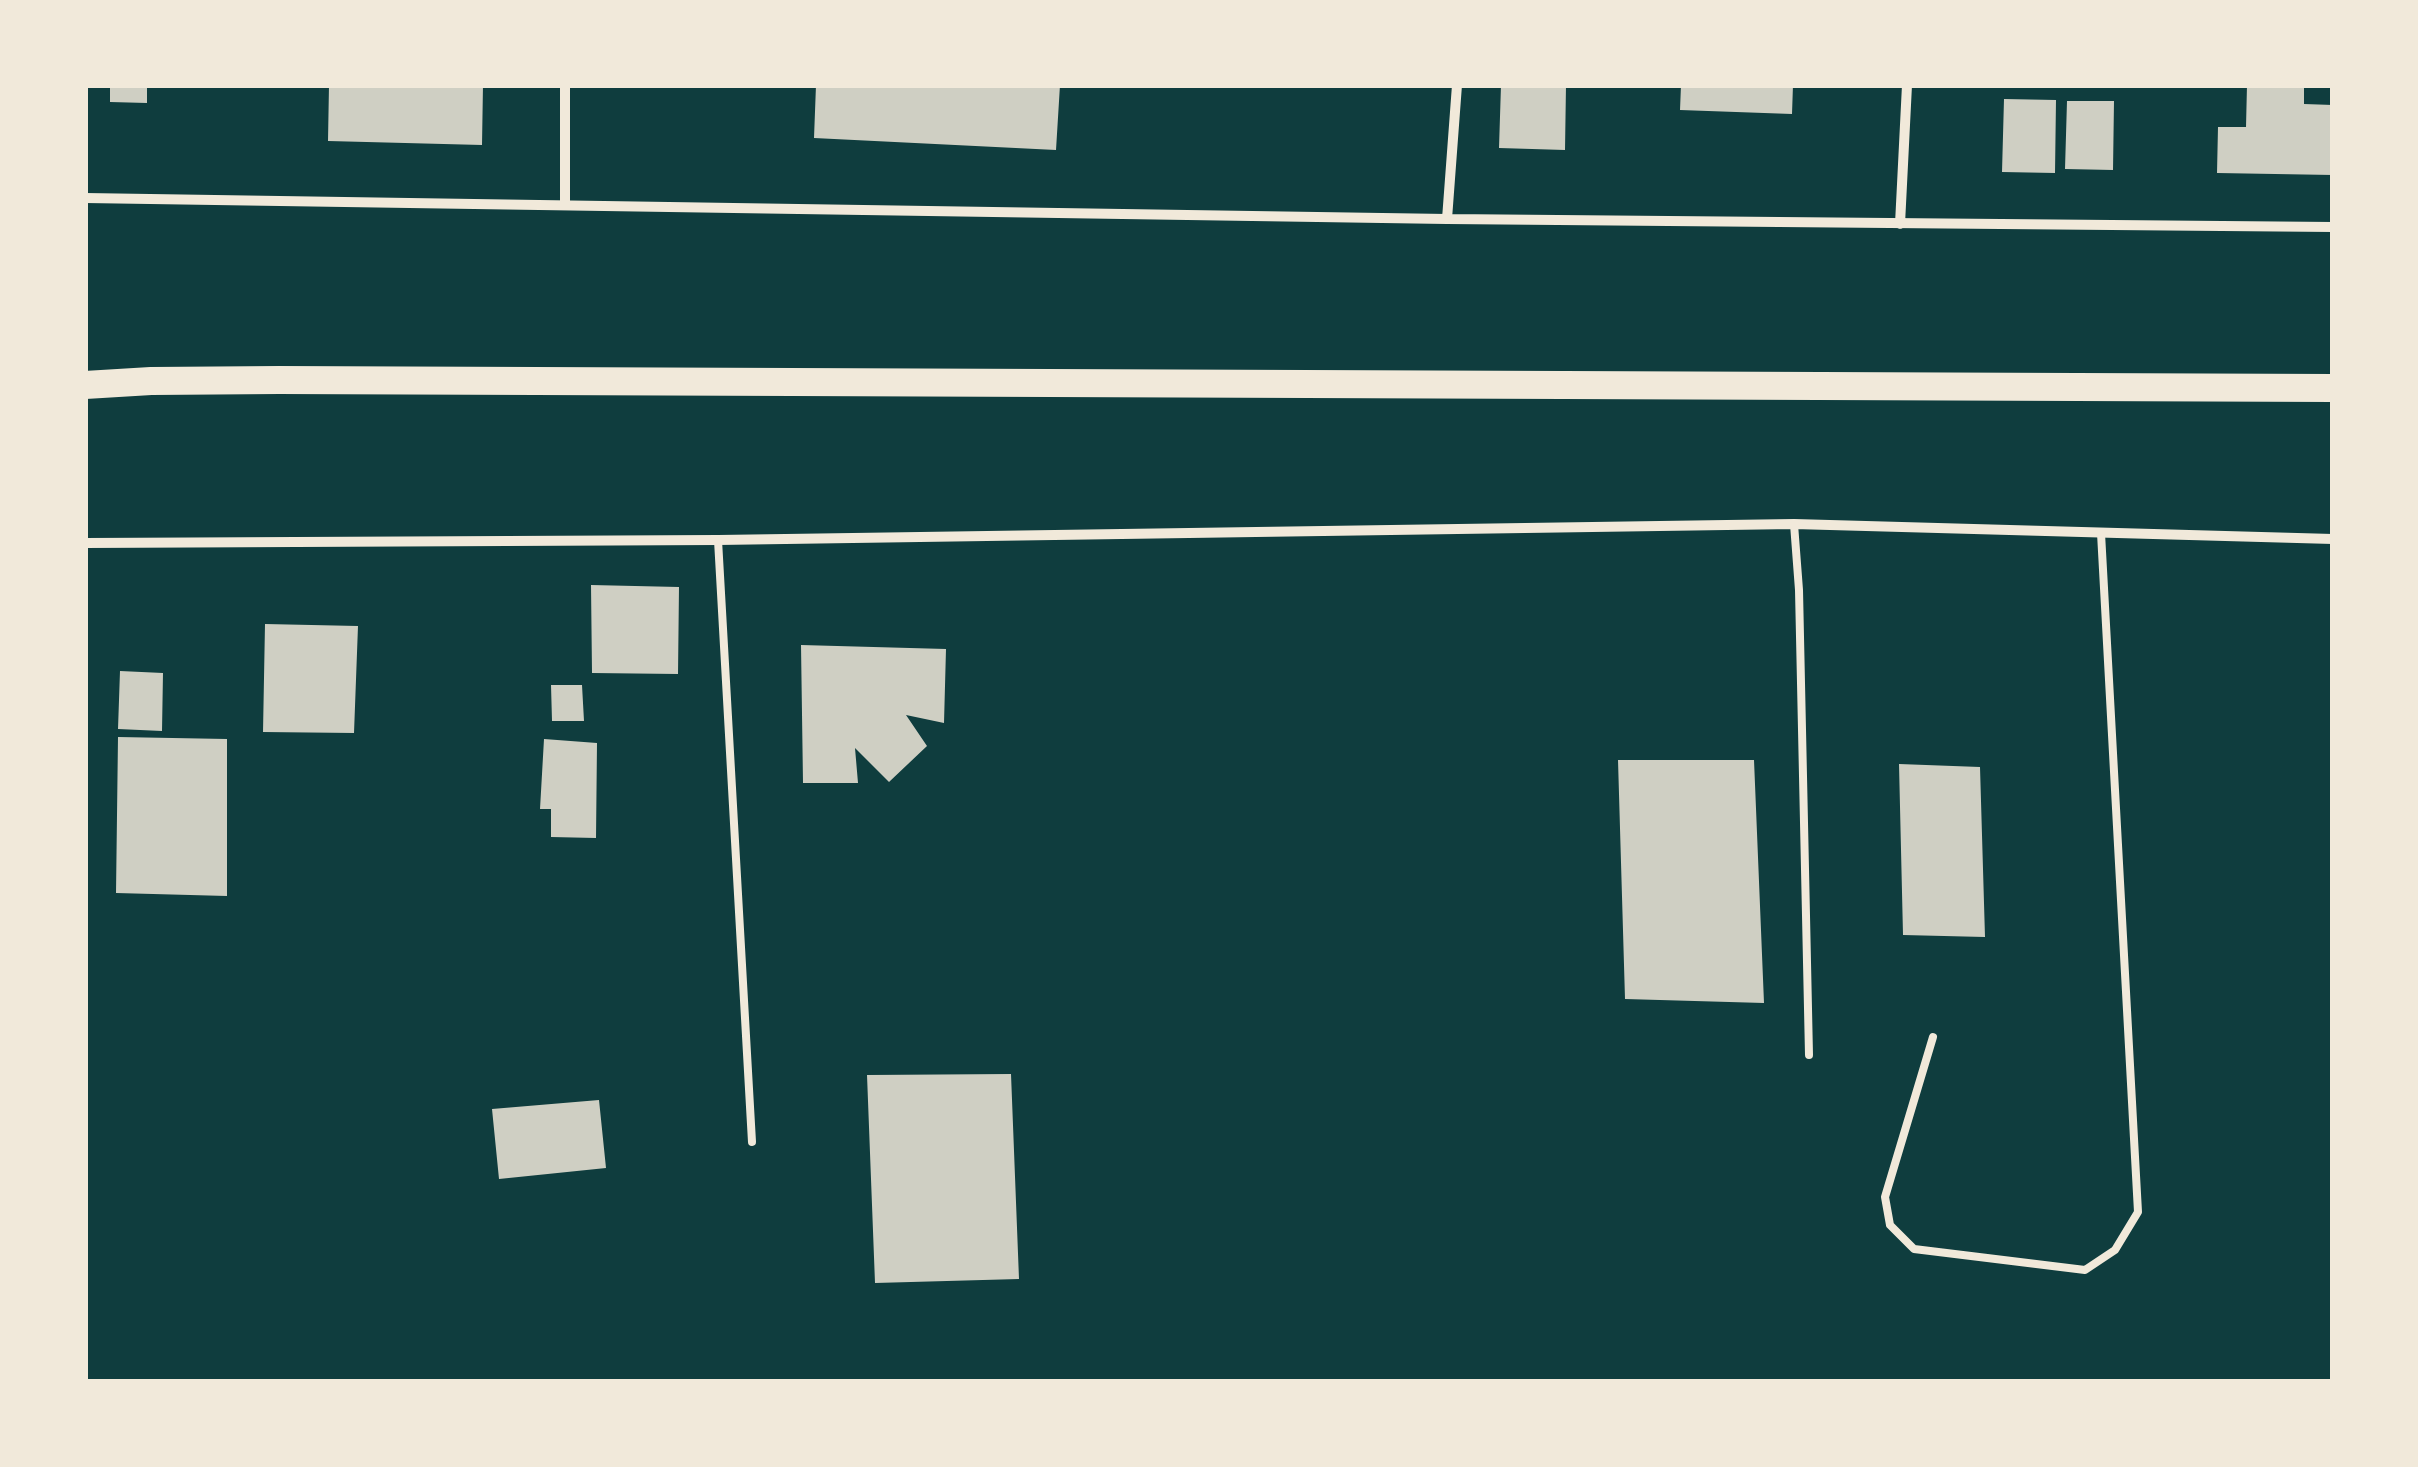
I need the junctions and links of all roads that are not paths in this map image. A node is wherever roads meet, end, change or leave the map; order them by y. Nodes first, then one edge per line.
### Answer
1 (565, 85) edge
2 (1457, 85) edge
3 (1907, 85) edge
4 (85, 198) edge
5 (565, 205) junction
6 (1448, 220) junction
7 (1900, 224) junction
8 (2333, 226) edge
9 (85, 385) edge
10 (2333, 388) edge
11 (1794, 524) junction
12 (2100, 534) junction
13 (2333, 539) edge
14 (718, 540) junction
15 (85, 542) edge
16 (1933, 1037) dead end
17 (1809, 1054) dead end
18 (752, 1142) dead end

1 - 5 street
2 - 6 street
3 - 7 street
4 - 5 street
5 - 6 street
6 - 7 street
7 - 8 street
9 - 10 highway
11 - 12 street
11 - 14 street
11 - 17 lane
12 - 13 street
12 - 16 lane
14 - 15 street
14 - 18 lane

